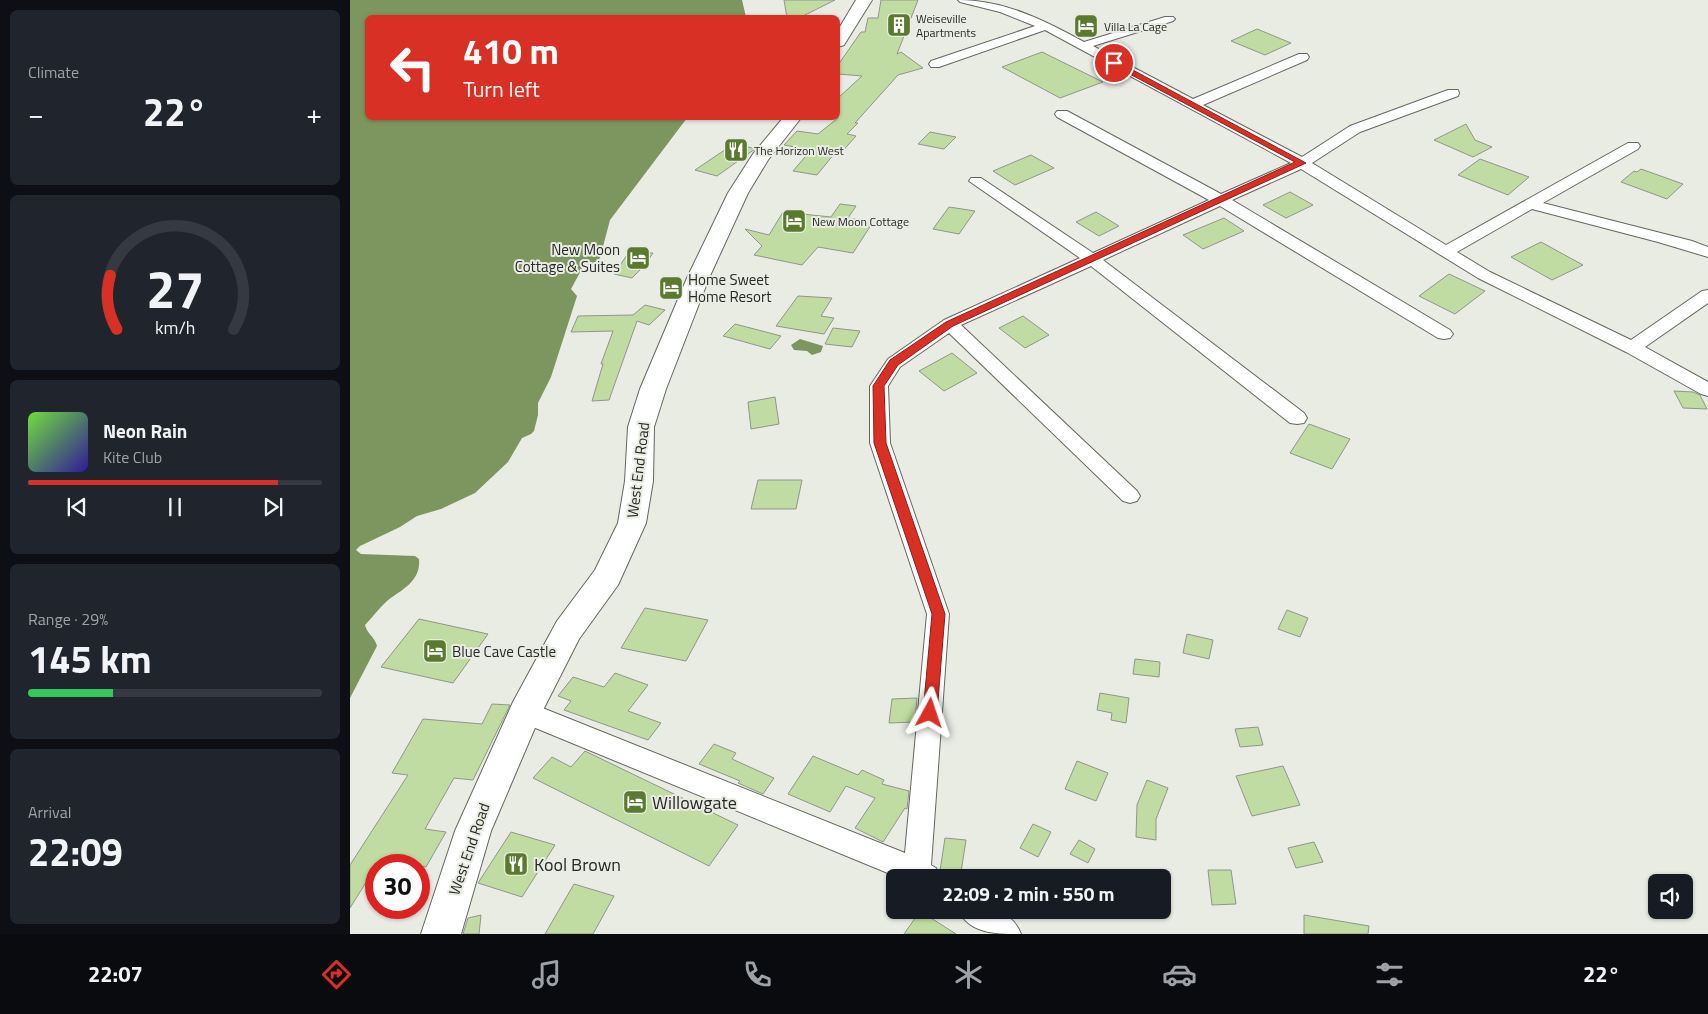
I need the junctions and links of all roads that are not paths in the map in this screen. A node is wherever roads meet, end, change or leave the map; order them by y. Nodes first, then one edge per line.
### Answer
1 (864, 0) edge
2 (964, 0) edge
3 (1169, 19) dead end
4 (1046, 26) junction
5 (840, 39) edge
6 (1082, 46) junction
7 (1303, 57) dead end
8 (935, 64) dead end
9 (1453, 93) dead end
10 (1193, 104) junction
11 (1062, 114) dead end
12 (790, 120) edge
13 (1634, 146) dead end
14 (1302, 163) junction
15 (976, 181) dead end
16 (1221, 200) junction
17 (1531, 204) junction
18 (1447, 251) junction
19 (1708, 252) edge
20 (1092, 258) junction
21 (1708, 295) edge
22 (950, 324) junction
23 (1444, 334) dead end
24 (1632, 348) junction
25 (1708, 390) edge
26 (1297, 418) dead end
27 (1130, 496) dead end
28 (525, 712) junction
29 (909, 869) edge
30 (921, 869) edge
31 (985, 919) edge
32 (441, 934) edge
33 (1007, 934) edge

1 - 5 main road
2 - 4 street
3 - 6 street
4 - 6 street
4 - 8 street
6 - 10 street
7 - 10 street
9 - 14 street
10 - 14 street
11 - 16 street
12 - 28 main road, West End Road
13 - 17 street
14 - 16 street
14 - 18 street
15 - 20 street
16 - 20 street
16 - 23 street
17 - 18 street
17 - 19 street
18 - 24 street
20 - 22 street
20 - 26 street
21 - 24 street
22 - 27 street
22 - 30 street
24 - 25 street
28 - 29 street
28 - 32 main road, West End Road
31 - 33 street

